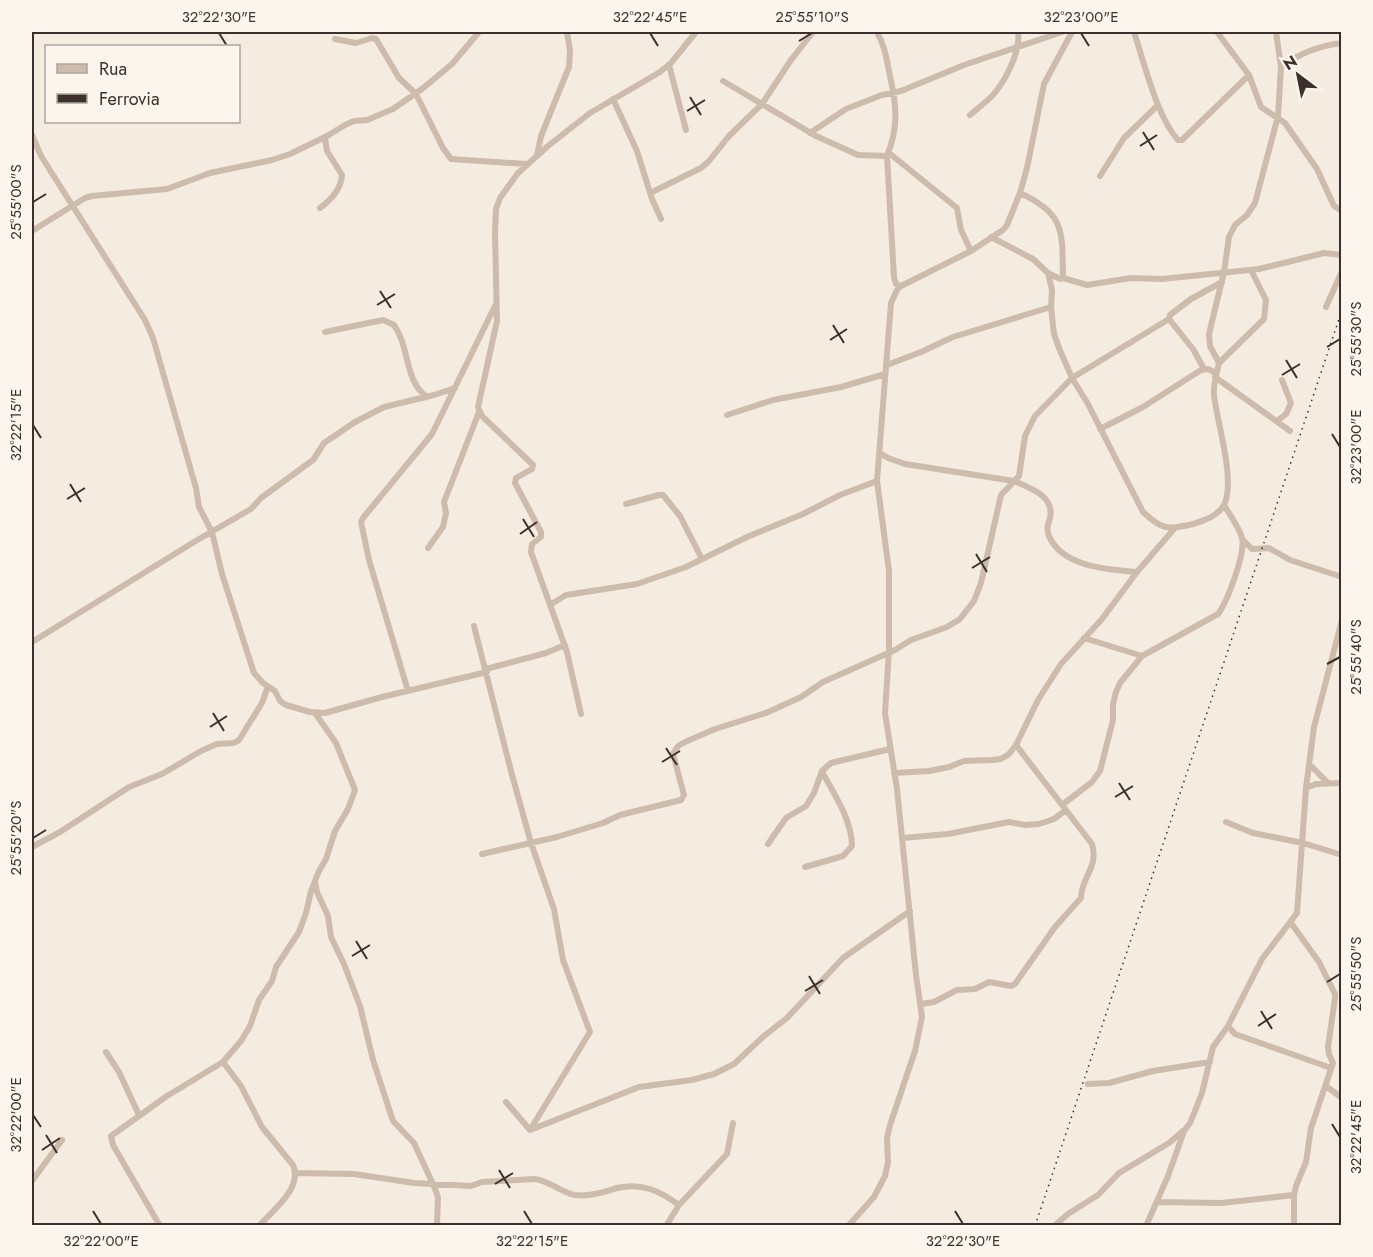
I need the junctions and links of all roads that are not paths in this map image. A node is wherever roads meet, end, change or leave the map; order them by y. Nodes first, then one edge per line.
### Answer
1 (479, 32) edge
2 (567, 32) edge
3 (696, 32) edge
4 (813, 32) edge
5 (877, 32) edge
6 (1018, 32) edge
7 (1062, 32) edge
8 (1072, 32) edge
9 (1134, 32) edge
10 (1217, 32) edge
11 (1276, 32) edge
12 (335, 39) dead end
13 (1341, 44) edge
14 (1018, 47) junction
15 (669, 65) junction
16 (1281, 67) junction
17 (1249, 75) junction
18 (723, 81) dead end
19 (895, 93) junction
20 (416, 94) junction
21 (613, 99) junction
22 (762, 104) junction
23 (1158, 105) junction
24 (970, 115) dead end
25 (1278, 116) junction
26 (686, 130) dead end
27 (810, 133) junction
28 (32, 135) edge
29 (325, 138) junction
30 (888, 154) junction
31 (537, 156) junction
32 (528, 164) junction
33 (1100, 176) dead end
34 (650, 193) junction
35 (1020, 193) junction
36 (72, 206) junction
37 (320, 208) dead end
38 (1341, 211) edge
39 (661, 219) dead end
40 (32, 231) edge
41 (991, 237) junction
42 (970, 251) junction
43 (1341, 255) edge
44 (1251, 270) junction
45 (1341, 271) edge
46 (1224, 272) junction
47 (1048, 273) junction
48 (1062, 278) junction
49 (1222, 282) junction
50 (901, 286) junction
51 (1052, 298) junction
52 (498, 300) junction
53 (1051, 307) junction
54 (1326, 307) dead end
55 (1169, 319) junction
56 (325, 332) dead end
57 (1219, 363) junction
58 (886, 365) junction
59 (1204, 369) junction
60 (885, 374) junction
61 (1215, 375) junction
62 (1072, 378) junction
63 (1282, 380) dead end
64 (454, 388) junction
65 (427, 397) junction
66 (479, 412) junction
67 (727, 415) dead end
68 (1277, 421) junction
69 (1101, 429) junction
70 (1290, 431) dead end
71 (880, 453) junction
72 (1014, 481) junction
73 (877, 482) junction
74 (626, 504) dead end
75 (1224, 505) junction
76 (1174, 529) junction
77 (212, 532) junction
78 (1243, 540) junction
79 (428, 548) dead end
80 (702, 559) junction
81 (1137, 572) junction
82 (1341, 577) edge
83 (550, 605) junction
84 (1341, 620) edge
85 (474, 626) dead end
86 (1084, 638) junction
87 (32, 642) edge
88 (565, 645) junction
89 (1338, 648) edge
90 (889, 652) junction
91 (1142, 656) junction
92 (486, 671) junction
93 (268, 686) junction
94 (408, 691) junction
95 (315, 713) junction
96 (581, 714) dead end
97 (1016, 745) junction
98 (890, 749) junction
99 (1309, 764) junction
100 (822, 771) junction
101 (894, 773) junction
102 (1327, 782) junction
103 (1341, 783) edge
104 (1306, 788) junction
105 (1064, 808) junction
106 (1226, 822) dead end
107 (903, 838) junction
108 (531, 843) junction
109 (1303, 843) junction
110 (768, 844) dead end
111 (32, 847) edge
112 (482, 854) dead end
113 (1341, 855) edge
114 (805, 867) dead end
115 (315, 883) junction
116 (910, 911) junction
117 (1291, 923) junction
118 (921, 1004) junction
119 (1228, 1026) junction
120 (1235, 1034) junction
121 (1219, 1038) junction
122 (106, 1052) dead end
123 (223, 1062) junction
124 (1210, 1062) junction
125 (1341, 1062) edge
126 (1332, 1065) junction
127 (1088, 1084) dead end
128 (1326, 1086) junction
129 (1341, 1098) edge
130 (506, 1102) dead end
131 (140, 1115) junction
132 (733, 1123) dead end
133 (530, 1130) junction
134 (1184, 1131) junction
135 (62, 1140) dead end
136 (296, 1173) junction
137 (32, 1181) edge
138 (433, 1184) junction
139 (1293, 1196) junction
140 (1157, 1202) junction
141 (679, 1205) junction
142 (160, 1226) edge
143 (259, 1226) edge
144 (437, 1226) edge
145 (666, 1226) edge
146 (848, 1226) edge
147 (1054, 1226) edge
148 (1146, 1226) edge
149 (1294, 1226) edge

1 - 20 street
2 - 31 street
3 - 15 street
4 - 22 street
5 - 19 street
6 - 14 street
7 - 14 street
8 - 35 street
9 - 23 street
10 - 17 street
11 - 16 street
12 - 20 street
13 - 16 street
14 - 19 street
14 - 24 street
15 - 21 street
15 - 26 street
16 - 25 street
17 - 23 street
17 - 25 street
18 - 22 street
19 - 27 street
19 - 30 street
20 - 29 street
20 - 32 street
21 - 31 street
21 - 34 street
22 - 27 street
22 - 34 street
23 - 33 street
25 - 38 street
25 - 46 street
27 - 30 street
28 - 36 street
29 - 36 street
29 - 37 street
30 - 42 street
30 - 50 street
31 - 32 street
32 - 52 street
34 - 39 street
35 - 41 street
35 - 48 street
36 - 40 street
36 - 77 street
41 - 42 street
41 - 47 street
42 - 50 street
43 - 44 street
44 - 46 street
44 - 57 street
45 - 54 street
46 - 48 street
46 - 49 street
47 - 48 street
47 - 51 street
48 - 51 street
49 - 55 street
49 - 57 street
50 - 58 street
51 - 53 street
52 - 64 street
52 - 66 street
53 - 58 street
53 - 62 street
55 - 59 street
55 - 62 street
56 - 65 street
57 - 61 street
58 - 60 street
59 - 61 street
59 - 69 street
60 - 67 street
60 - 71 street
61 - 68 street
61 - 75 street
62 - 69 street
62 - 72 street
63 - 68 street
64 - 65 street
64 - 94 street
65 - 77 street
66 - 79 street
66 - 83 street
68 - 70 street
69 - 76 street
71 - 72 street
71 - 73 street
72 - 81 street
72 - 90 street
73 - 80 street
73 - 90 street
74 - 80 street
75 - 76 street
75 - 78 street
76 - 81 street
77 - 87 street
77 - 93 street
78 - 82 street
78 - 91 street
80 - 83 street
81 - 86 street
83 - 88 street
84 - 89 street
85 - 92 street
86 - 91 street
86 - 97 street
88 - 92 street
88 - 96 street
89 - 99 street
90 - 98 street
90 - 108 street
91 - 105 street
92 - 94 street
92 - 108 street
93 - 95 street
93 - 111 street
94 - 95 street
95 - 115 street
97 - 101 street
97 - 105 street
98 - 100 street
98 - 101 street
99 - 102 street
99 - 104 street
100 - 110 street
100 - 114 street
101 - 107 street
102 - 103 street
102 - 104 street
104 - 109 street
105 - 107 street
105 - 118 street
106 - 109 street
107 - 116 street
108 - 112 street
108 - 133 street
109 - 113 street
109 - 117 street
115 - 123 street
115 - 138 street
116 - 118 street
116 - 133 street
117 - 119 street
117 - 126 street
118 - 146 street
119 - 120 street
119 - 121 street
120 - 121 street
120 - 126 street
121 - 124 street
122 - 131 street
123 - 131 street
123 - 136 street
124 - 127 street
124 - 134 street
125 - 126 street
126 - 128 street
128 - 129 street
128 - 139 street
130 - 133 street
131 - 142 street
132 - 141 street
134 - 140 street
134 - 147 street
135 - 137 street
136 - 138 street
136 - 143 street
138 - 141 street
138 - 144 street
139 - 140 street
139 - 149 street
140 - 148 street
141 - 145 street

